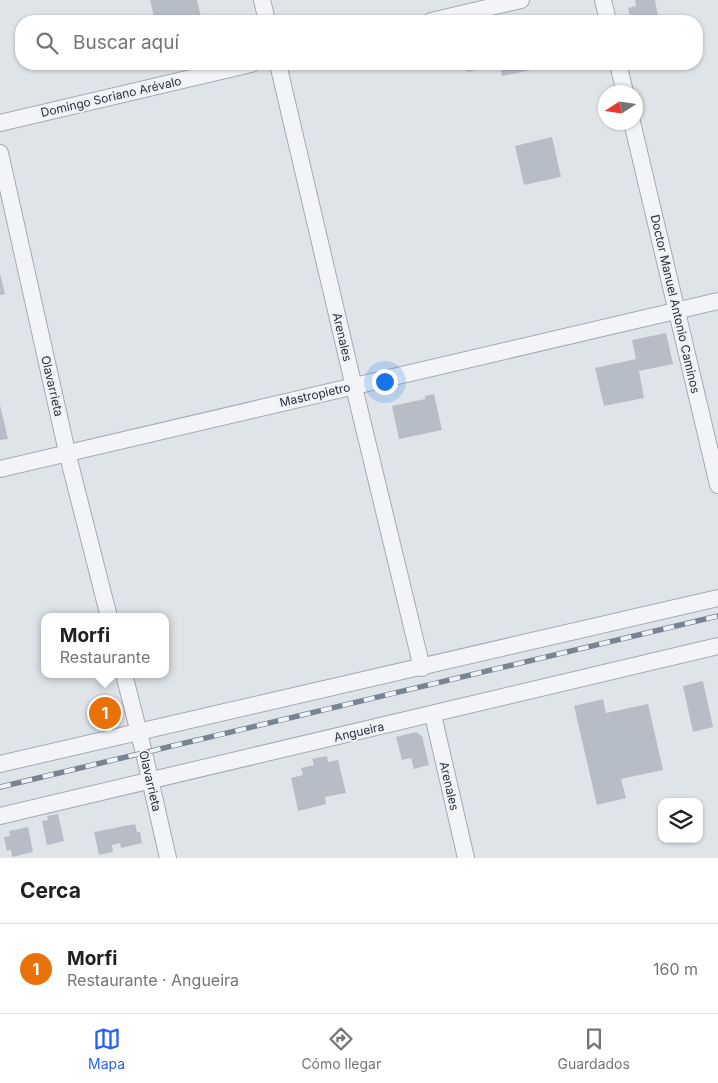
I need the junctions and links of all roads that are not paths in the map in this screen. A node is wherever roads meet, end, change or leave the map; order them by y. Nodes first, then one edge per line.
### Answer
1 (262, 0) edge
2 (521, 0) edge
3 (603, 0) edge
4 (266, 15) edge
5 (457, 15) edge
6 (607, 15) edge
7 (225, 70) edge
8 (279, 70) edge
9 (620, 70) edge
10 (623, 85) edge
11 (0, 123) edge
12 (634, 130) edge
13 (0, 153) edge
14 (718, 301) edge
15 (677, 312) junction
16 (354, 386) junction
17 (67, 452) junction
18 (0, 469) edge
19 (718, 485) edge
20 (718, 598) edge
21 (108, 613) edge
22 (718, 646) edge
23 (422, 668) junction
24 (125, 678) edge
25 (433, 715) junction
26 (138, 732) junction
27 (0, 764) edge
28 (150, 781) junction
29 (0, 816) edge
30 (168, 858) edge
31 (466, 858) edge

1 - 4 street
2 - 5 street
3 - 6 street
7 - 11 street, Domingo Soriano Arévalo
8 - 16 street, Arenales
9 - 10 street
12 - 15 street, Doctor Manuel Antonio Caminos
13 - 17 street, Olavarrieta
14 - 15 street, Mastropietro
15 - 16 street, Mastropietro
15 - 19 street, Doctor Manuel Antonio Caminos
16 - 17 street, Mastropietro
16 - 23 street, Arenales
17 - 18 street, Mastropietro
17 - 21 street, Olavarrieta
20 - 23 street
22 - 25 street, Angueira
23 - 26 street
24 - 26 street, Olavarrieta
25 - 28 street, Angueira
25 - 31 street, Arenales
26 - 27 street
26 - 28 street, Olavarrieta
28 - 29 street, Angueira
28 - 30 street, Olavarrieta

